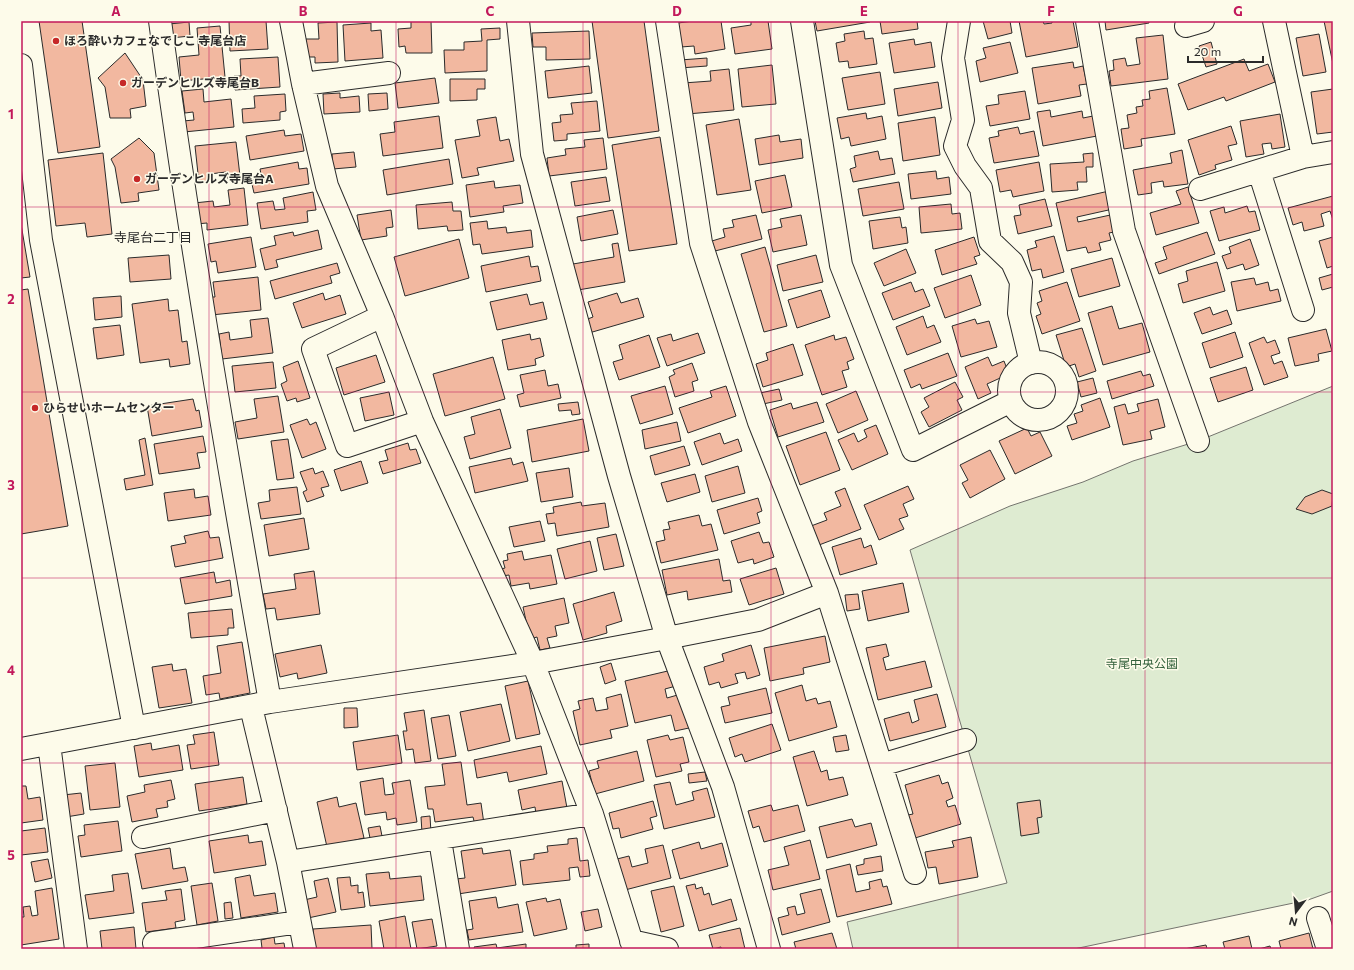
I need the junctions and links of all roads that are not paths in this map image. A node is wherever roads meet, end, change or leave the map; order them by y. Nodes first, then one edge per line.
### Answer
1 (160, 21) edge
2 (291, 21) edge
3 (518, 21) edge
4 (667, 21) edge
5 (802, 21) edge
6 (959, 21) edge
7 (1087, 21) edge
8 (1274, 21) edge
9 (21, 65) edge
10 (389, 74) dead end
11 (303, 84) junction
12 (1333, 152) edge
13 (1303, 157) junction
14 (1259, 171) junction
15 (1200, 189) dead end
16 (1303, 310) dead end
17 (382, 316) junction
18 (1031, 363) junction
19 (1011, 401) junction
20 (422, 421) junction
21 (1198, 441) dead end
22 (827, 593) junction
23 (667, 638) junction
24 (533, 662) junction
25 (261, 704) junction
26 (134, 728) junction
27 (965, 740) dead end
28 (49, 744) junction
29 (21, 749) edge
30 (881, 765) junction
31 (276, 810) junction
32 (592, 814) junction
33 (143, 837) dead end
34 (440, 840) junction
35 (288, 862) junction
36 (915, 873) dead end
37 (1318, 918) dead end
38 (299, 922) junction
39 (154, 943) dead end
40 (632, 945) edge
41 (76, 949) edge
42 (305, 949) edge
43 (458, 949) edge
44 (667, 949) edge
45 (769, 949) edge
46 (1328, 949) edge

1 - 25 street
2 - 11 street
3 - 23 street
4 - 22 street
5 - 19 street
6 - 18 street
7 - 21 street
8 - 13 street
9 - 26 street
10 - 11 street
11 - 17 street
12 - 13 street
13 - 14 street
14 - 15 street
14 - 16 street
17 - 20 street
17 - 20 street
18 - 19 street
18 - 19 street
20 - 24 street
22 - 23 street
22 - 30 street
23 - 24 street
23 - 45 street
24 - 25 street
24 - 32 street
25 - 26 street
25 - 31 street
26 - 28 street
27 - 30 street
28 - 29 street
28 - 41 street
30 - 36 street
31 - 33 street
31 - 35 street
32 - 34 street
32 - 40 street
34 - 35 street
34 - 43 street
35 - 38 street
37 - 46 street
38 - 39 street
38 - 42 street
40 - 44 street

